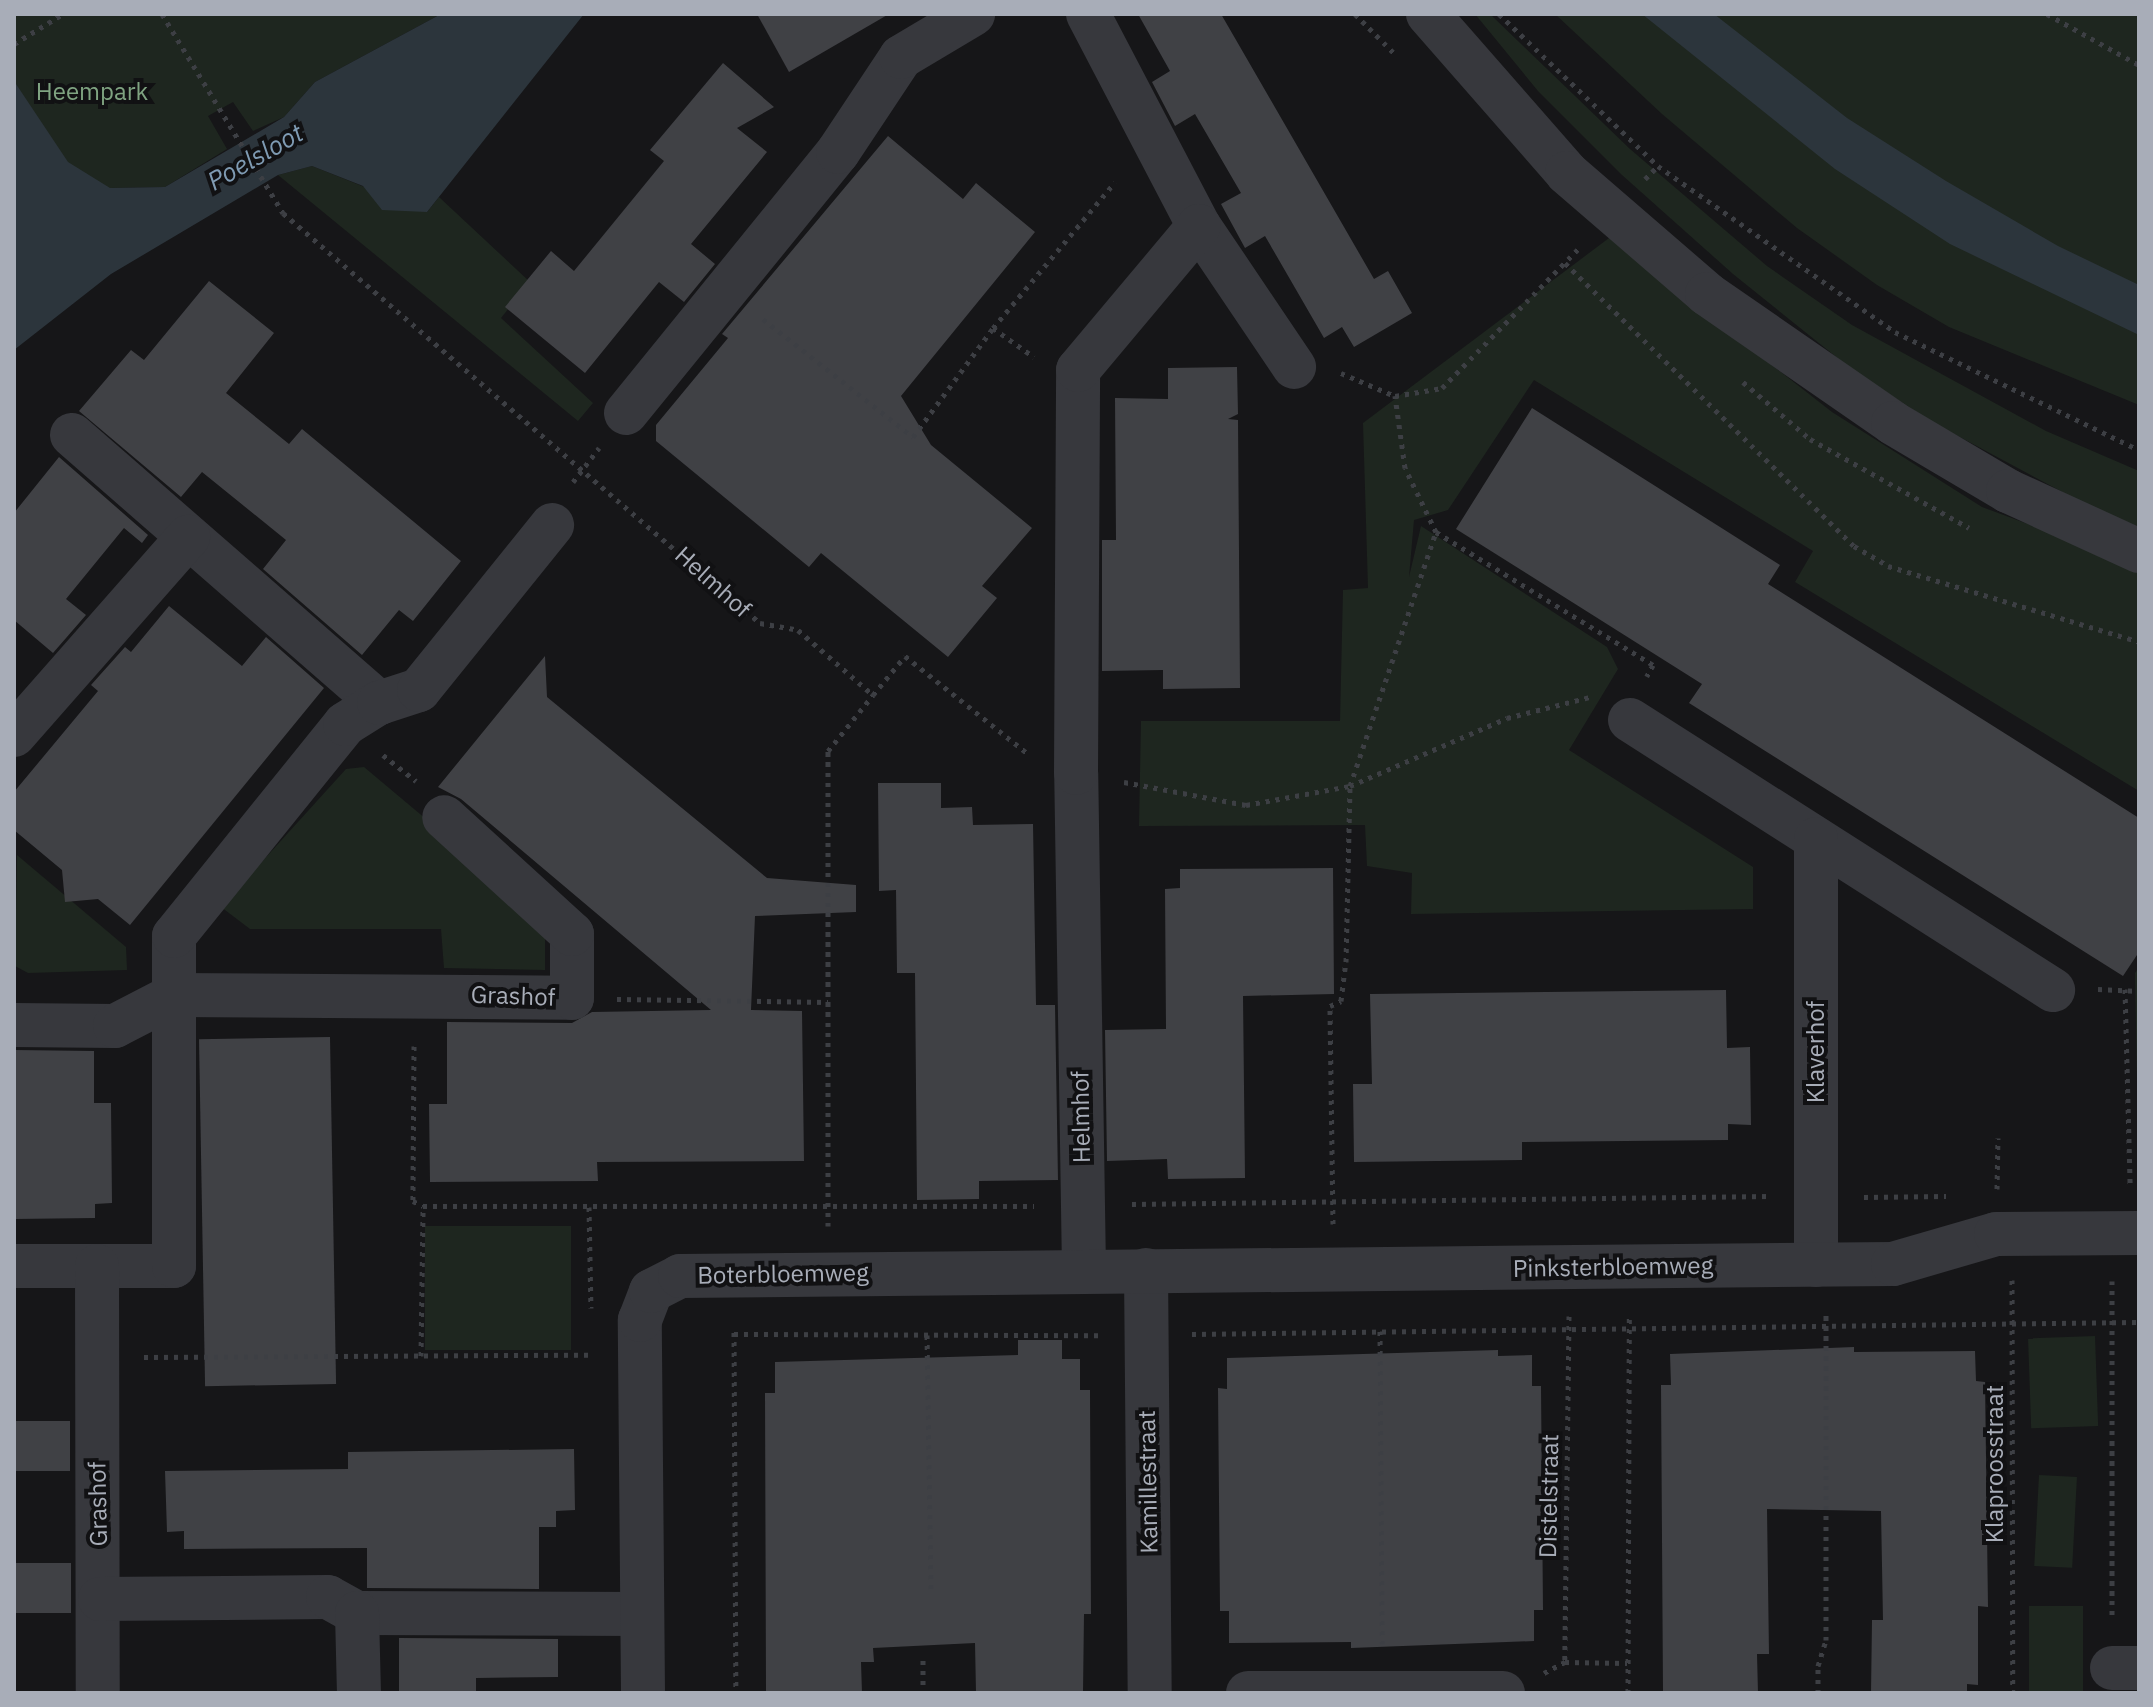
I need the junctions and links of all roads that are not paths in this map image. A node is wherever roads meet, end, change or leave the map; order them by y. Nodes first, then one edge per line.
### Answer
1 (973, 14) edge
2 (1088, 14) edge
3 (1428, 14) edge
4 (1199, 226) junction
5 (1294, 367) road end
6 (626, 413) road end
7 (72, 435) dead end
8 (552, 525) road end
9 (188, 537) junction
10 (2139, 551) edge
11 (362, 714) junction
12 (1627, 718) road end
13 (14, 735) edge
14 (444, 817) road end
15 (1816, 839) junction
16 (2053, 990) dead end
17 (175, 995) junction
18 (14, 1025) edge
19 (2127, 1233) edge
20 (1824, 1265) junction
21 (14, 1266) edge
22 (97, 1266) junction
23 (1084, 1270) junction
24 (1146, 1270) junction
25 (100, 1599) junction
26 (357, 1613) junction
27 (641, 1614) junction
28 (98, 1693) edge
29 (359, 1693) edge
30 (643, 1693) edge
31 (1150, 1693) edge
32 (1248, 1693) edge
33 (1383, 1693) edge
34 (1503, 1693) edge

1 - 6 street
2 - 4 street
3 - 10 street
4 - 5 street
4 - 23 street, Helmhof
7 - 9 street
8 - 11 street
9 - 11 street
9 - 13 street
11 - 17 street
12 - 15 street
14 - 17 street, Grashof
15 - 16 street
15 - 20 street, Klaverhof
17 - 18 street, Grashof
17 - 22 street
19 - 20 street, Pinksterbloemweg
20 - 24 street, Pinksterbloemweg
21 - 22 street
22 - 25 street, Grashof
23 - 24 street, Pinksterbloemweg
23 - 27 street, Boterbloemweg
24 - 31 street, Kamillestraat
25 - 26 street
25 - 28 street, Grashof
26 - 27 street
26 - 29 street
27 - 30 street, Boterbloemweg
32 - 33 street
33 - 34 street

